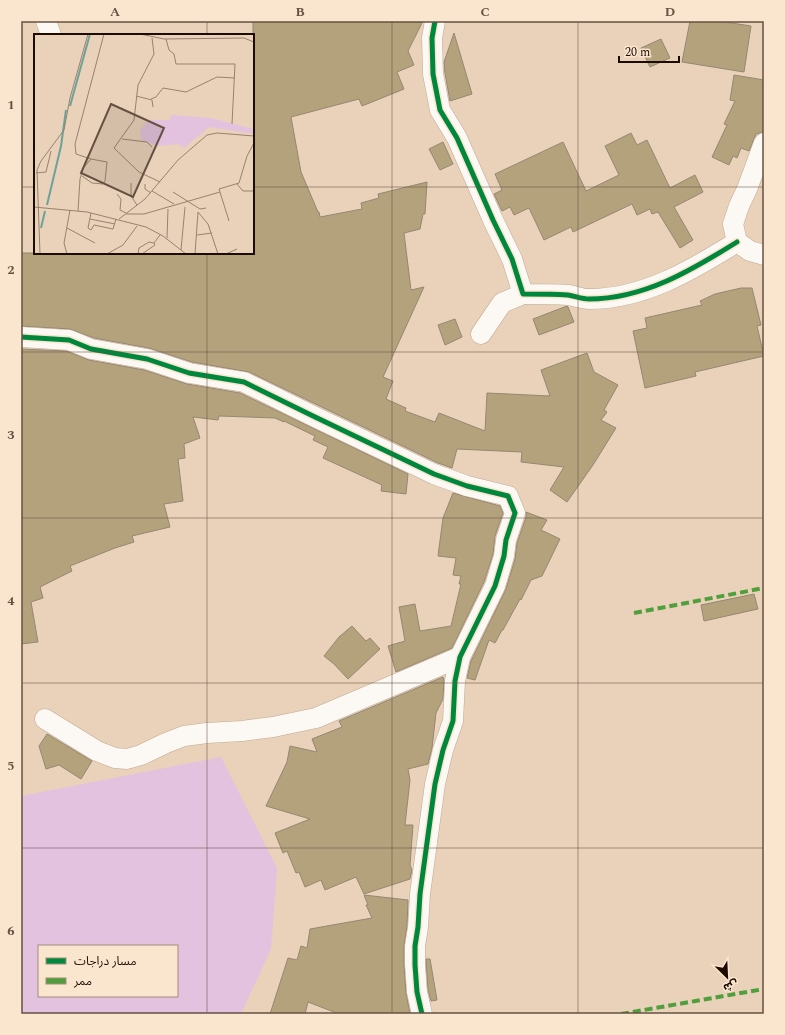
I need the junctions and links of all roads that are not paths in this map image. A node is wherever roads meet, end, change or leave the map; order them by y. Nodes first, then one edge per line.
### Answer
1 (46, 21) edge
2 (435, 21) edge
3 (51, 34) edge
4 (764, 142) edge
5 (737, 242) junction
6 (764, 255) edge
7 (522, 294) junction
8 (480, 334) dead end
9 (21, 337) edge
10 (460, 657) junction
11 (45, 719) dead end
12 (422, 1014) edge

1 - 3 street
2 - 7 street
4 - 5 street
5 - 6 street
5 - 7 street
7 - 8 street
9 - 10 street
10 - 11 street
10 - 12 street

